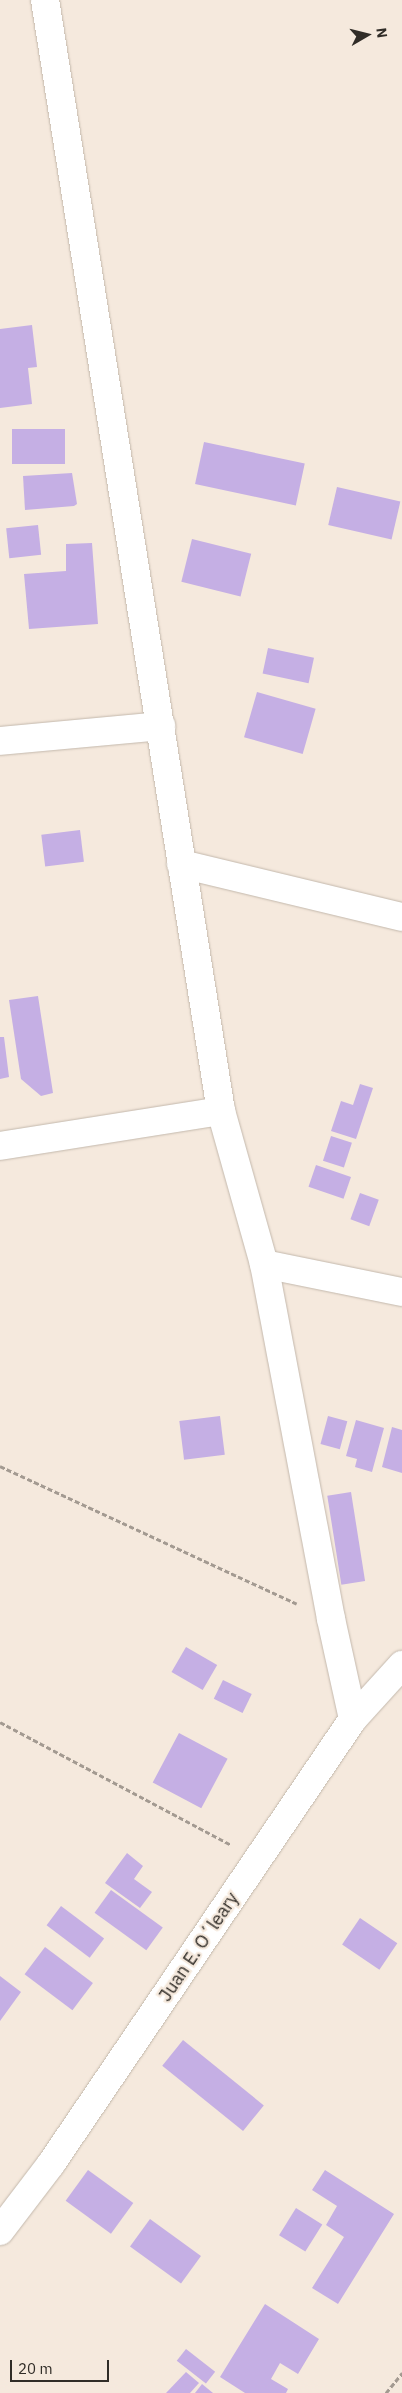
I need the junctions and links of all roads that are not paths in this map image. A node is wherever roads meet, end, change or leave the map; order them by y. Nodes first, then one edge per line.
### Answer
1 (45, 0) edge
2 (161, 726) junction
3 (0, 740) edge
4 (182, 864) junction
5 (402, 917) edge
6 (221, 1110) junction
7 (0, 1146) edge
8 (264, 1264) junction
9 (402, 1292) edge
10 (402, 1666) edge
11 (353, 1719) junction
12 (0, 2231) edge

1 - 2 street
2 - 3 street
2 - 4 street
4 - 5 street
4 - 6 street
6 - 7 street
6 - 8 street
8 - 9 street
8 - 11 street
10 - 11 street, Juan E. O´leary
11 - 12 street, Juan E. O´leary

